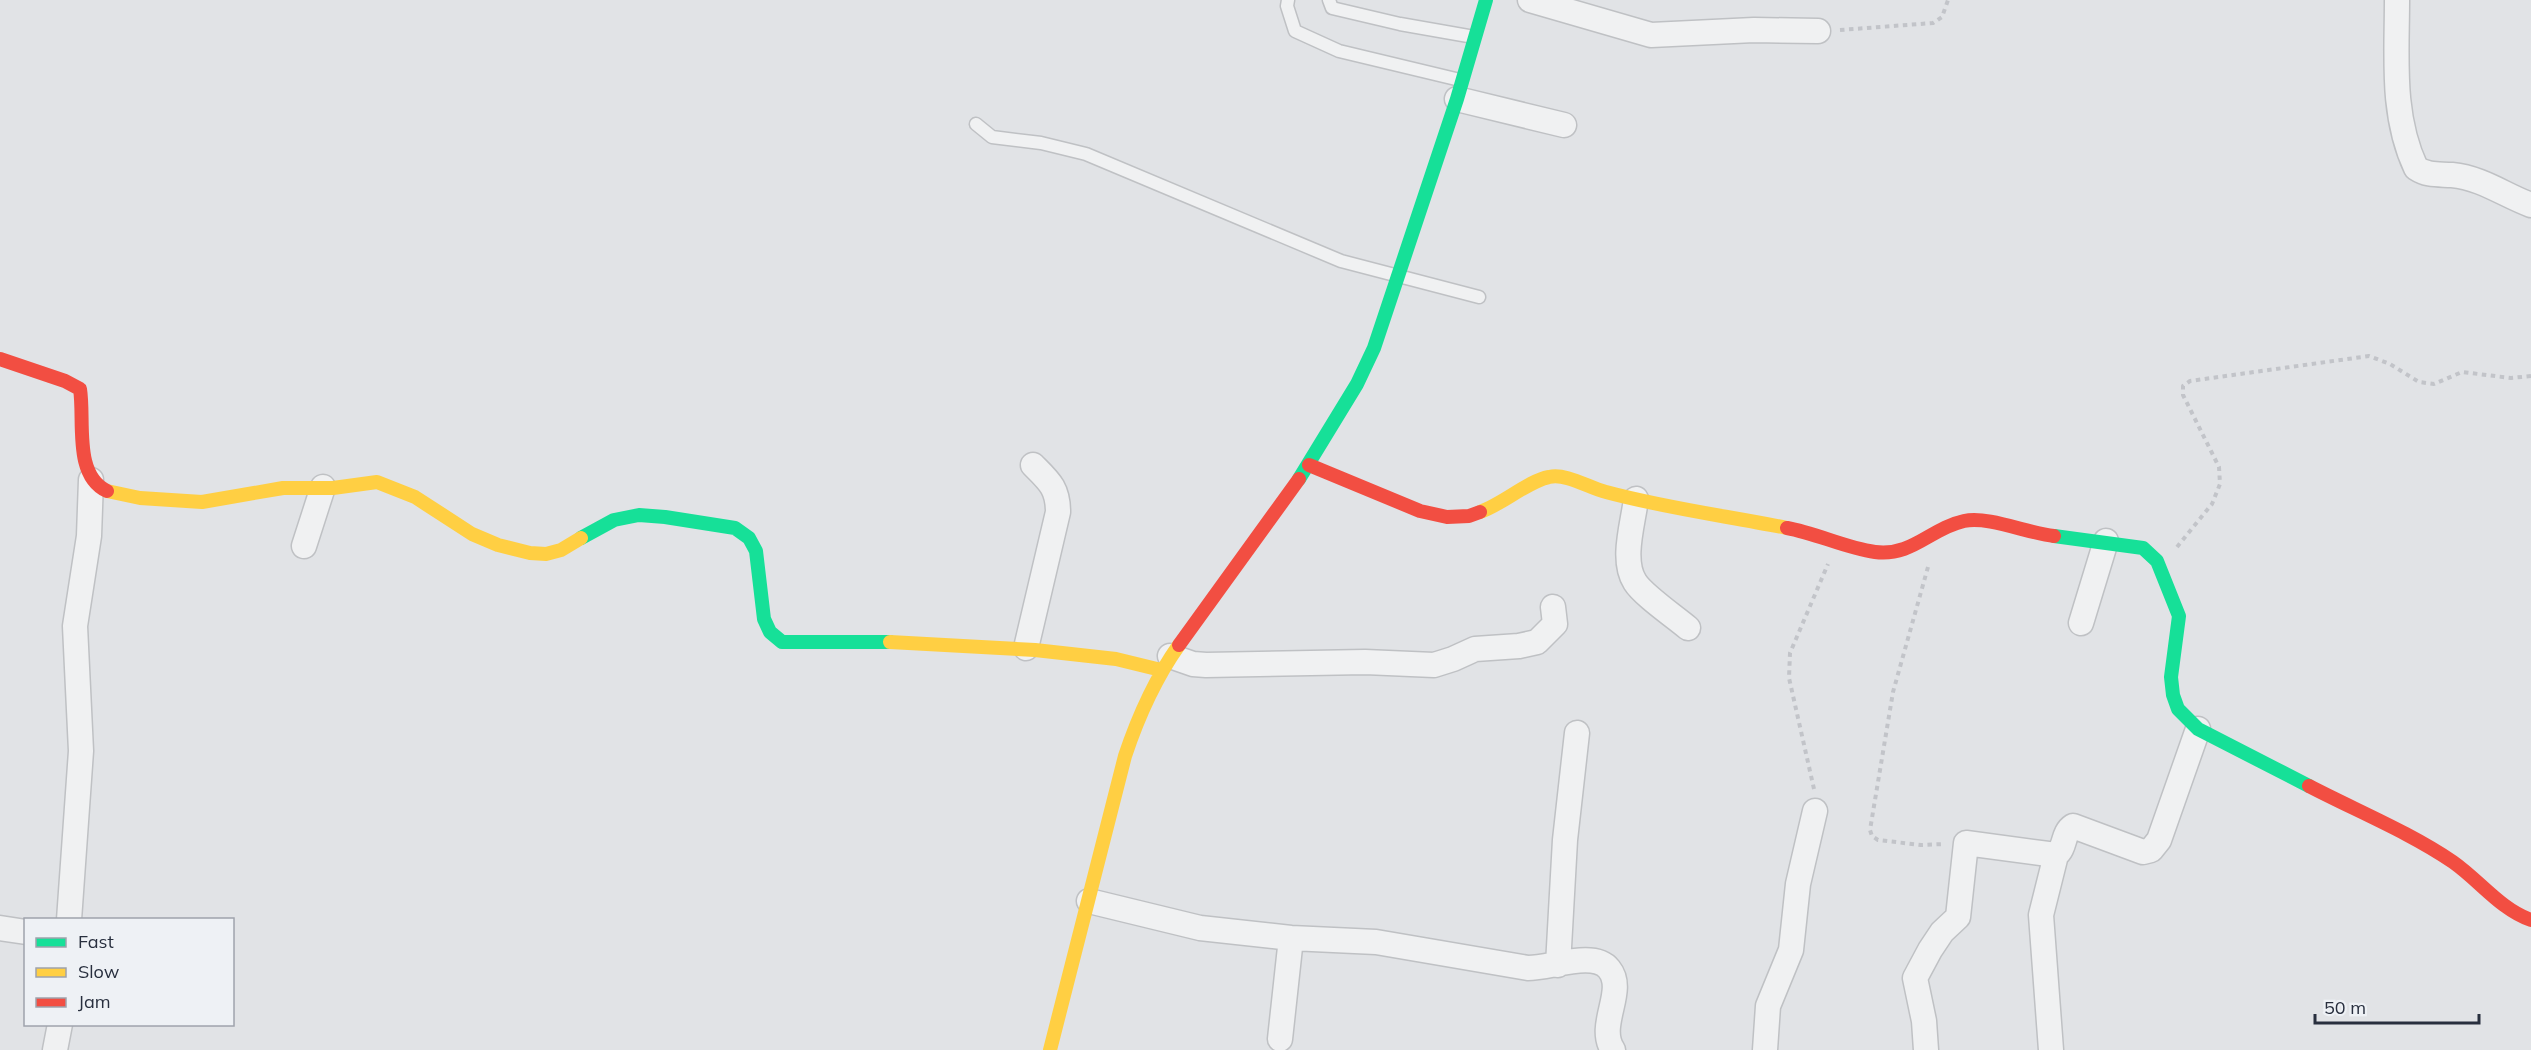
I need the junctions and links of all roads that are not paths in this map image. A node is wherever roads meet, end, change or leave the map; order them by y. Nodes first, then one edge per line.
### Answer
1 (1288, 0) edge
2 (1329, 0) edge
3 (1486, 0) edge
4 (1530, 0) edge
5 (2397, 0) edge
6 (1818, 31) road end
7 (1475, 37) junction
8 (1459, 90) junction
9 (976, 124) dead end
10 (1564, 125) dead end
11 (2531, 205) edge
12 (1398, 275) junction
13 (1479, 297) dead end
14 (0, 359) edge
15 (1033, 465) dead end
16 (1309, 465) junction
17 (92, 480) junction
18 (323, 487) junction
19 (1636, 500) junction
20 (2106, 541) junction
21 (304, 546) dead end
22 (1553, 607) dead end
23 (2081, 623) dead end
24 (1688, 628) dead end
25 (1026, 648) junction
26 (1165, 663) junction
27 (2198, 729) junction
28 (1577, 733) dead end
29 (1815, 811) road end
30 (2056, 855) junction
31 (1089, 901) junction
32 (69, 918) edge
33 (2531, 920) edge
34 (0, 927) edge
35 (24, 932) edge
36 (1291, 938) junction
37 (1558, 965) junction
38 (60, 1026) edge
39 (1280, 1039) dead end
40 (55, 1050) edge
41 (1050, 1050) edge
42 (1613, 1050) edge
43 (1765, 1050) edge
44 (1926, 1050) edge
45 (2051, 1050) edge

1 - 8 lane
2 - 7 lane
3 - 7 street
4 - 6 street
5 - 11 street
7 - 8 street
8 - 10 street
8 - 12 street
9 - 12 lane
12 - 13 lane
12 - 16 street
14 - 17 street
15 - 25 street
16 - 19 street
16 - 26 street
17 - 18 street
17 - 32 street
18 - 21 street
18 - 25 street
19 - 20 street
19 - 24 street
20 - 23 street
20 - 27 street
22 - 26 street
25 - 26 street
26 - 31 street
27 - 30 street
27 - 33 street
28 - 37 street
29 - 43 street
30 - 44 street
30 - 45 street
31 - 36 street
31 - 41 street
34 - 35 street
36 - 37 street
36 - 39 street
37 - 42 street
38 - 40 street

